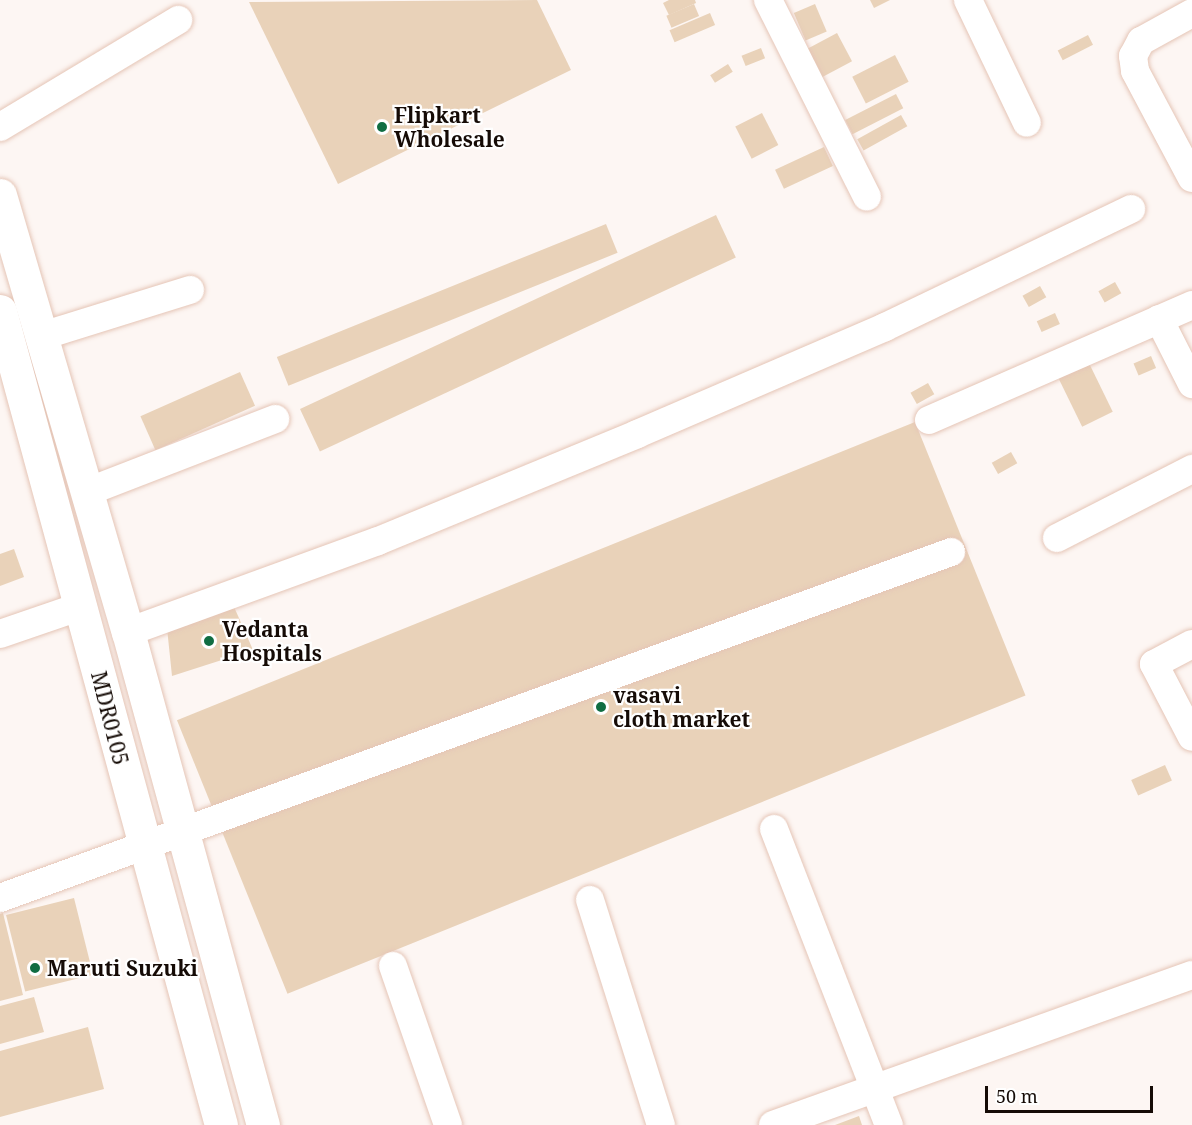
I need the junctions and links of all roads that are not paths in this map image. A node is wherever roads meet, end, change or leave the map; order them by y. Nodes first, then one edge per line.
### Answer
1 (768, 0) edge
2 (968, 0) edge
3 (1192, 13) edge
4 (178, 20) dead end
5 (1027, 123) dead end
6 (0, 127) edge
7 (1192, 177) edge
8 (0, 195) edge
9 (867, 197) dead end
10 (1131, 209) dead end
11 (190, 290) dead end
12 (1192, 304) edge
13 (0, 311) edge
14 (1159, 319) junction
15 (42, 336) junction
16 (5, 345) edge
17 (1192, 384) edge
18 (275, 419) dead end
19 (929, 420) dead end
20 (1192, 469) edge
21 (87, 492) junction
22 (1057, 538) dead end
23 (951, 552) dead end
24 (82, 606) junction
25 (128, 632) junction
26 (0, 634) edge
27 (1192, 644) edge
28 (1192, 737) edge
29 (774, 829) dead end
30 (181, 831) junction
31 (142, 846) junction
32 (0, 898) edge
33 (590, 900) dead end
34 (393, 966) dead end
35 (1192, 975) edge
36 (874, 1089) junction
37 (221, 1125) edge
38 (262, 1125) edge
39 (448, 1125) edge
40 (661, 1125) edge
41 (773, 1125) edge
42 (889, 1125) edge

1 - 9 street
2 - 5 street
3 - 7 street
4 - 6 street
8 - 15 main road, MDR0105
10 - 25 street
11 - 15 street
12 - 14 street
13 - 16 main road, MDR0105
14 - 17 street
14 - 19 street
15 - 21 main road, MDR0105
16 - 24 main road, MDR0105
18 - 21 street
20 - 22 street
21 - 25 main road, MDR0105
23 - 30 street
24 - 26 street
24 - 31 main road, MDR0105
25 - 30 main road, MDR0105
27 - 28 street
29 - 36 street
30 - 31 street
30 - 38 main road, MDR0105
31 - 32 street
31 - 37 main road, MDR0105
33 - 40 street
34 - 39 street
35 - 36 street
36 - 41 street
36 - 42 street

